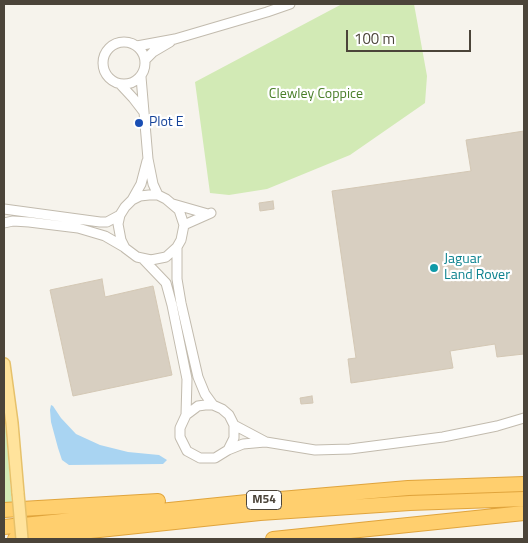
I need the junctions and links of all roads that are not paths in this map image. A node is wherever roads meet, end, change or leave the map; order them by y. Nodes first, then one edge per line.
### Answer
1 (290, 4) edge
2 (175, 39) junction
3 (137, 46) junction
4 (146, 59) junction
5 (141, 77) junction
6 (120, 84) junction
7 (143, 112) junction
8 (148, 159) junction
9 (158, 195) junction
10 (132, 200) junction
11 (173, 204) junction
12 (4, 210) edge
13 (120, 215) junction
14 (4, 223) edge
15 (184, 225) junction
16 (177, 247) junction
17 (125, 248) junction
18 (144, 260) junction
19 (4, 364) edge
20 (213, 405) junction
21 (186, 414) junction
22 (524, 418) edge
23 (234, 425) junction
24 (266, 442) junction
25 (228, 450) junction
26 (524, 484) edge
27 (524, 499) edge
28 (257, 501) junction
29 (4, 510) edge
30 (524, 513) edge
31 (4, 527) edge
32 (15, 539) edge
33 (22, 539) edge
34 (273, 539) edge

1 - 2 street
2 - 3 street
2 - 4 street
3 - 4 street
3 - 6 street
4 - 5 street
5 - 6 street
5 - 7 street
6 - 7 street
7 - 8 street
8 - 9 street
8 - 10 street
9 - 10 street
9 - 11 street
10 - 13 street
11 - 15 street
11 - 15 street
12 - 13 street
13 - 17 street
14 - 17 street
15 - 16 street
16 - 18 street
16 - 20 street
17 - 18 street
18 - 21 street
19 - 33 main road, bridge
20 - 21 street
20 - 23 street
21 - 25 street
22 - 24 street
23 - 24 street
23 - 25 street
24 - 25 street
26 - 28 highway, M54
27 - 32 highway, M54
28 - 29 highway
28 - 31 highway, M54
30 - 34 highway

